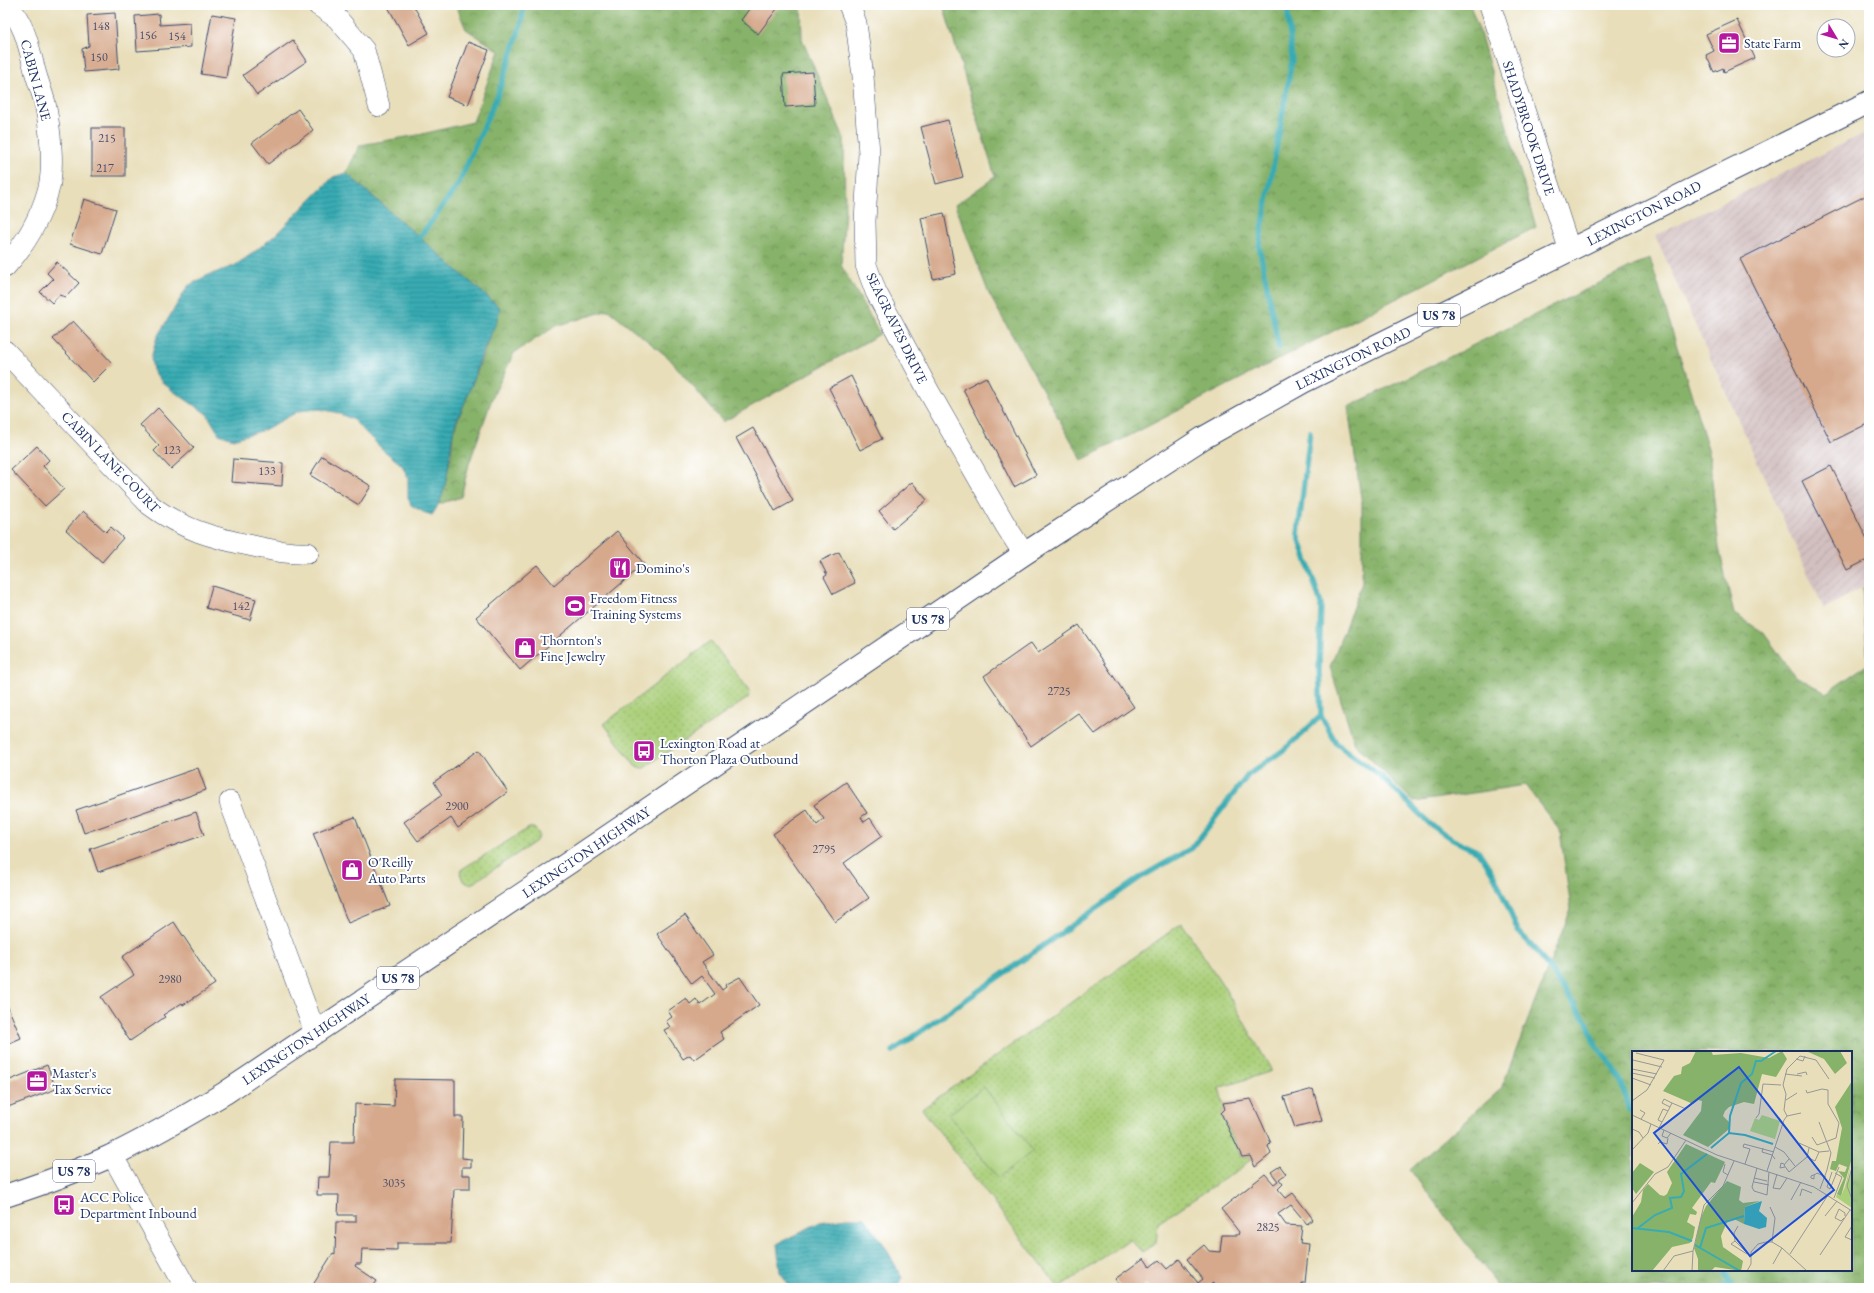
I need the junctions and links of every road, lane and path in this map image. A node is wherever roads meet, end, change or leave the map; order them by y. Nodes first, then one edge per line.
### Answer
1 (8, 5) edge
2 (318, 5) edge
3 (849, 5) edge
4 (1490, 5) edge
5 (1869, 102) edge
6 (379, 106) dead end
7 (1570, 251) junction
8 (5, 267) edge
9 (5, 351) edge
10 (308, 553) dead end
11 (1024, 554) junction
12 (230, 802) dead end
13 (316, 1032) junction
14 (112, 1155) junction
15 (5, 1196) edge
16 (186, 1288) edge

1 - 8 street, CABIN LANE
2 - 6 street
3 - 11 street, SEAGRAVES DRIVE
4 - 7 street, SHADYBROOK DRIVE
5 - 7 highway, LEXINGTON ROAD / US 78
7 - 11 highway, LEXINGTON ROAD / US 78
9 - 10 street, CABIN LANE COURT
11 - 13 highway, LEXINGTON HIGHWAY / US 78
12 - 13 street
13 - 14 highway, LEXINGTON HIGHWAY / US 78
14 - 15 highway, US 78
14 - 16 street

